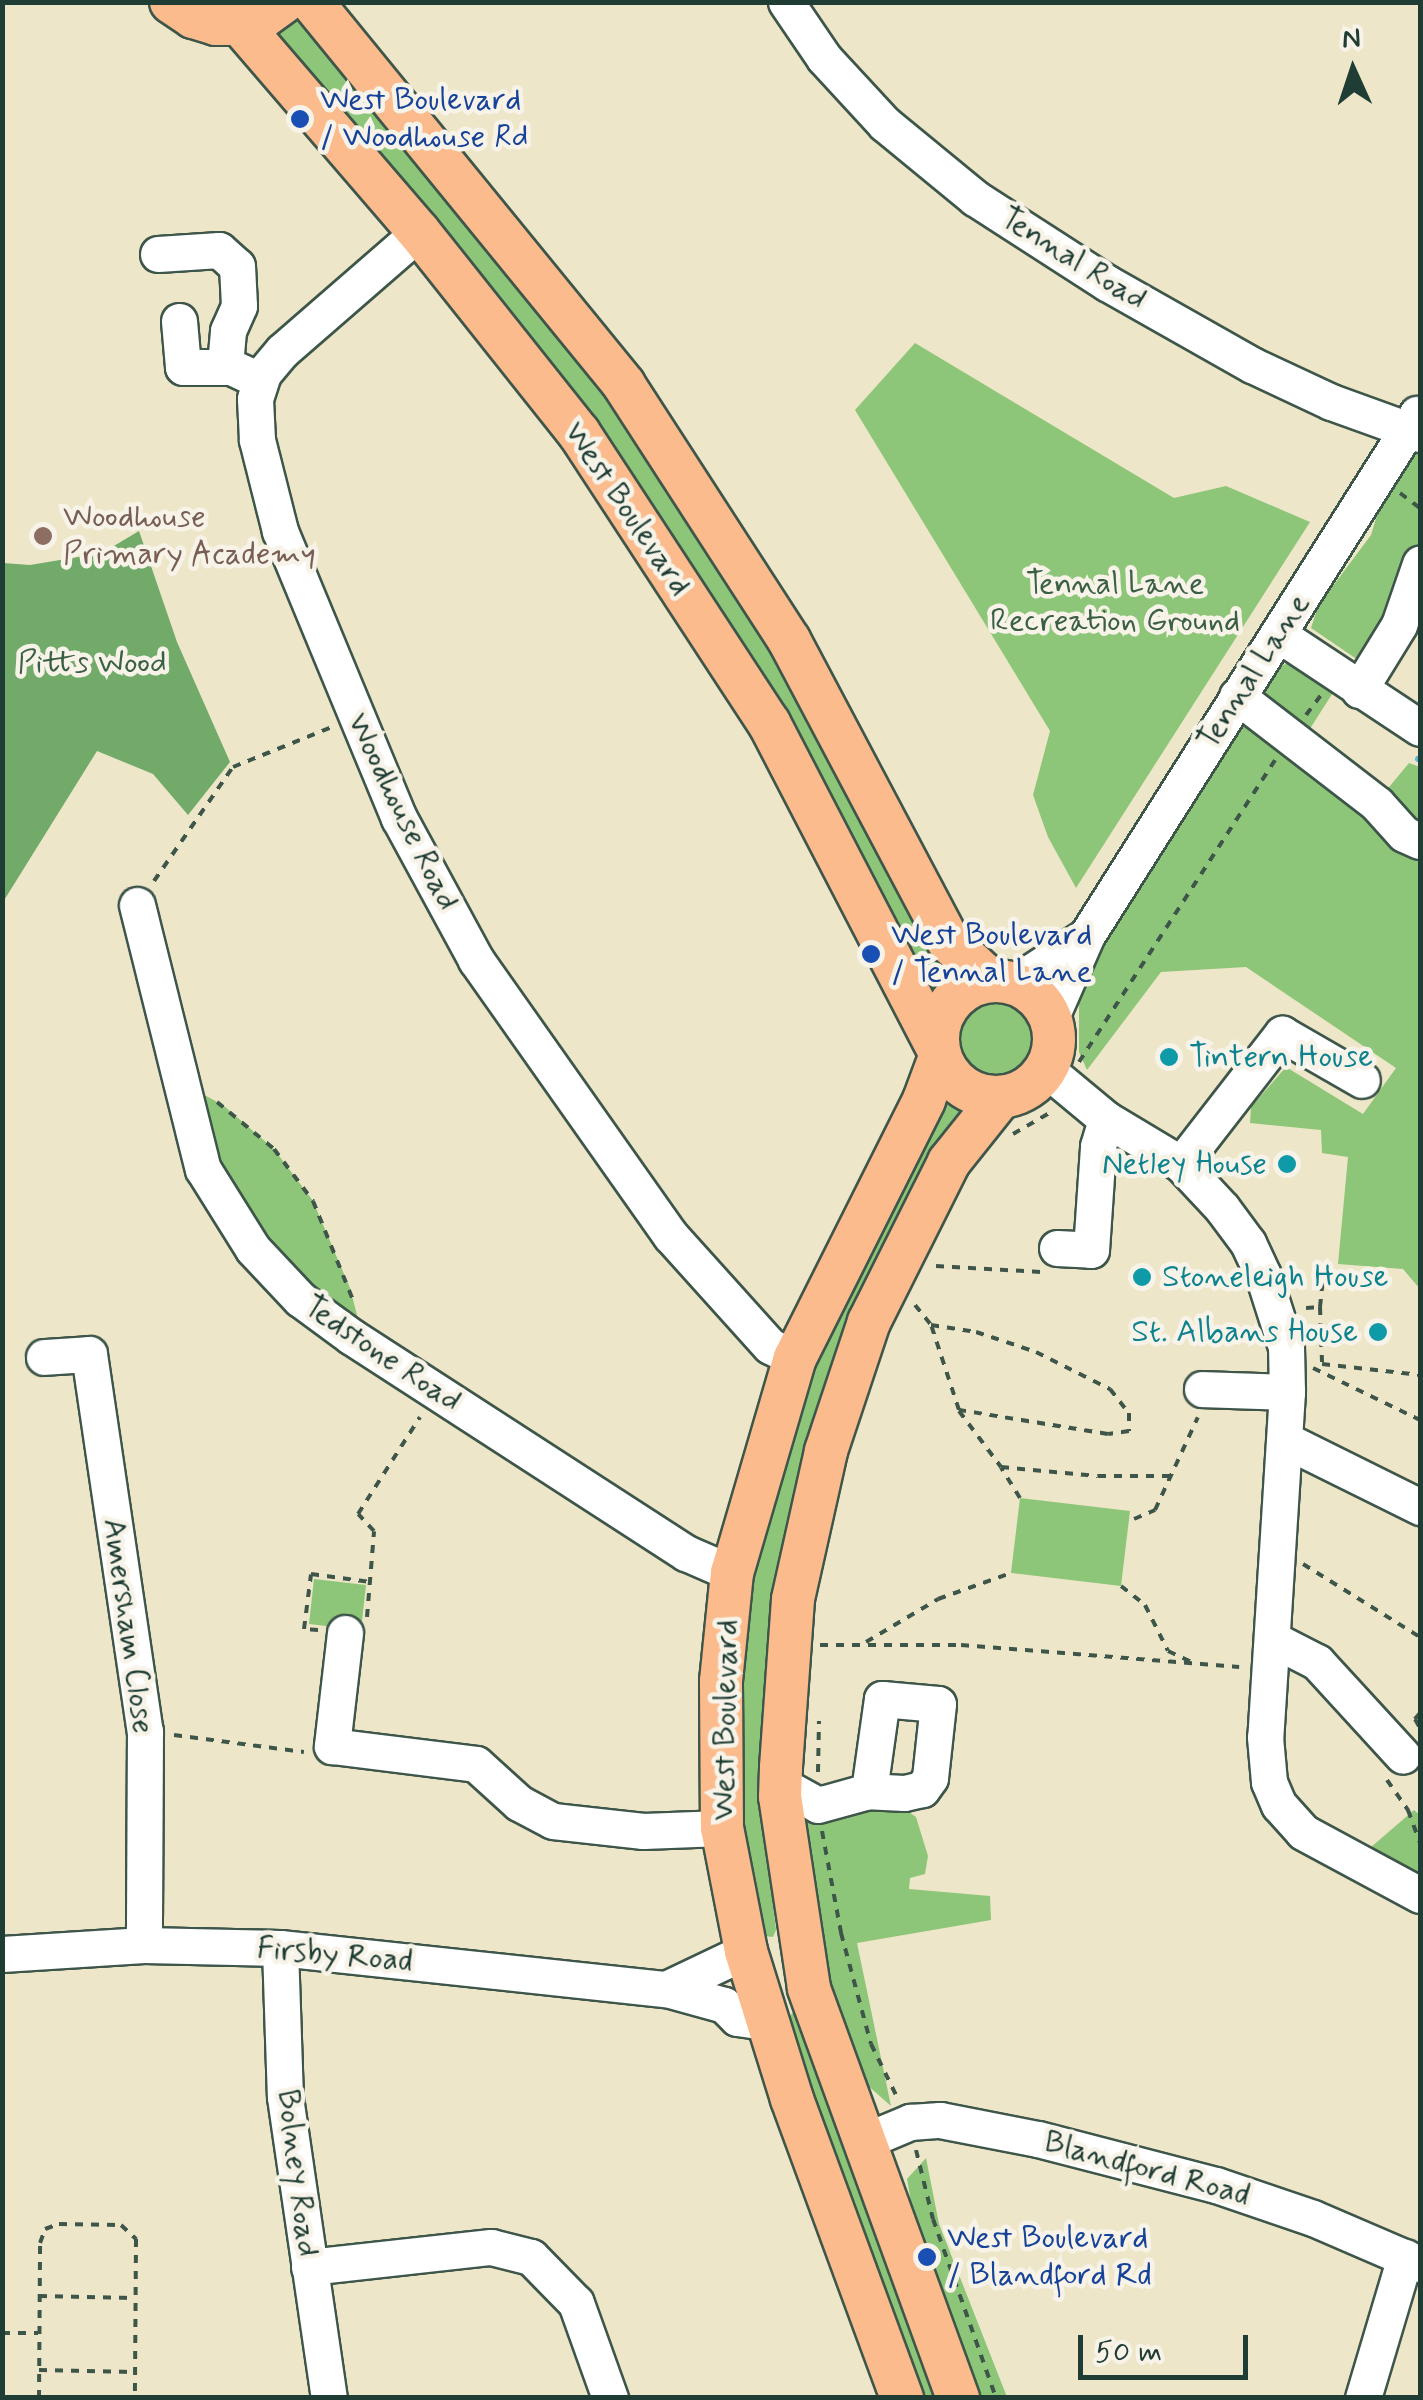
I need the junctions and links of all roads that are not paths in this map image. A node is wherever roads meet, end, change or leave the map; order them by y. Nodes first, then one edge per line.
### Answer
1 (171, 2) edge
2 (284, 2) edge
3 (312, 2) edge
4 (786, 2) edge
5 (240, 24) junction
6 (419, 232) junction
7 (158, 254) dead end
8 (179, 321) dead end
9 (225, 367) junction
10 (261, 381) junction
11 (1416, 424) edge
12 (1420, 564) edge
13 (1278, 634) junction
14 (1347, 682) junction
15 (1237, 696) junction
16 (1420, 728) edge
17 (1420, 841) edge
18 (137, 905) road end
19 (1087, 936) junction
20 (1002, 982) junction
21 (1051, 1017) junction
22 (938, 1052) junction
23 (1362, 1080) dead end
24 (1077, 1094) junction
25 (1000, 1098) junction
26 (1181, 1164) junction
27 (1058, 1248) road end
28 (44, 1357) dead end
29 (795, 1358) junction
30 (1202, 1388) road end
31 (1288, 1392) junction
32 (1285, 1440) junction
33 (1420, 1508) edge
34 (732, 1573) junction
35 (345, 1632) road end
36 (1270, 1654) junction
37 (1406, 1748) edge
38 (780, 1791) junction
39 (870, 1791) dead end
40 (722, 1828) junction
41 (1414, 1891) edge
42 (144, 1944) junction
43 (280, 1948) junction
44 (2, 1954) edge
45 (762, 1968) junction
46 (666, 1989) junction
47 (724, 2005) junction
48 (767, 2022) junction
49 (866, 2140) junction
50 (1413, 2260) edge
51 (309, 2267) junction
52 (329, 2398) edge
53 (610, 2398) edge
54 (902, 2398) edge
55 (958, 2398) edge
56 (1363, 2398) edge

1 - 5 main road
2 - 5 main road
3 - 20 main road, West Boulevard
4 - 11 street, Tennal Road
5 - 6 main road, West Boulevard
6 - 10 street
6 - 22 main road, West Boulevard
7 - 9 street
8 - 9 street
9 - 10 street
10 - 29 street, Woodhouse Road
11 - 13 street, Tennal Lane
12 - 14 street
13 - 14 street
13 - 15 street, Tennal Lane
14 - 16 street
15 - 17 street
15 - 19 street, Tennal Lane
18 - 34 street, Tedstone Road
19 - 20 street, Tennal Lane
19 - 21 street, Tennal Lane
20 - 21 main road, West Boulevard
20 - 22 main road
21 - 24 main road
22 - 25 main road
22 - 29 main road, West Boulevard
23 - 26 street
24 - 25 main road
24 - 26 street
24 - 27 street
25 - 38 main road, West Boulevard
26 - 31 street
28 - 42 street, Amersham Close
29 - 34 main road, West Boulevard
30 - 31 street
31 - 32 street
32 - 33 street
32 - 36 street
34 - 40 main road, West Boulevard
35 - 40 street
36 - 37 street
36 - 41 street
38 - 39 street
38 - 45 main road, West Boulevard
40 - 45 main road, West Boulevard
42 - 43 street, Firsby Road
42 - 44 street, Firsby Road
43 - 46 street, Firsby Road
43 - 51 street, Bolney Road
45 - 46 street, Firsby Road
45 - 47 street
45 - 48 main road, West Boulevard
45 - 49 main road, West Boulevard
46 - 47 street, Firsby Road
47 - 48 street, Firsby Road
48 - 54 main road, West Boulevard
49 - 50 street, Blandford Road
49 - 55 main road, West Boulevard
50 - 56 street
51 - 52 street, Bolney Road
51 - 53 street

